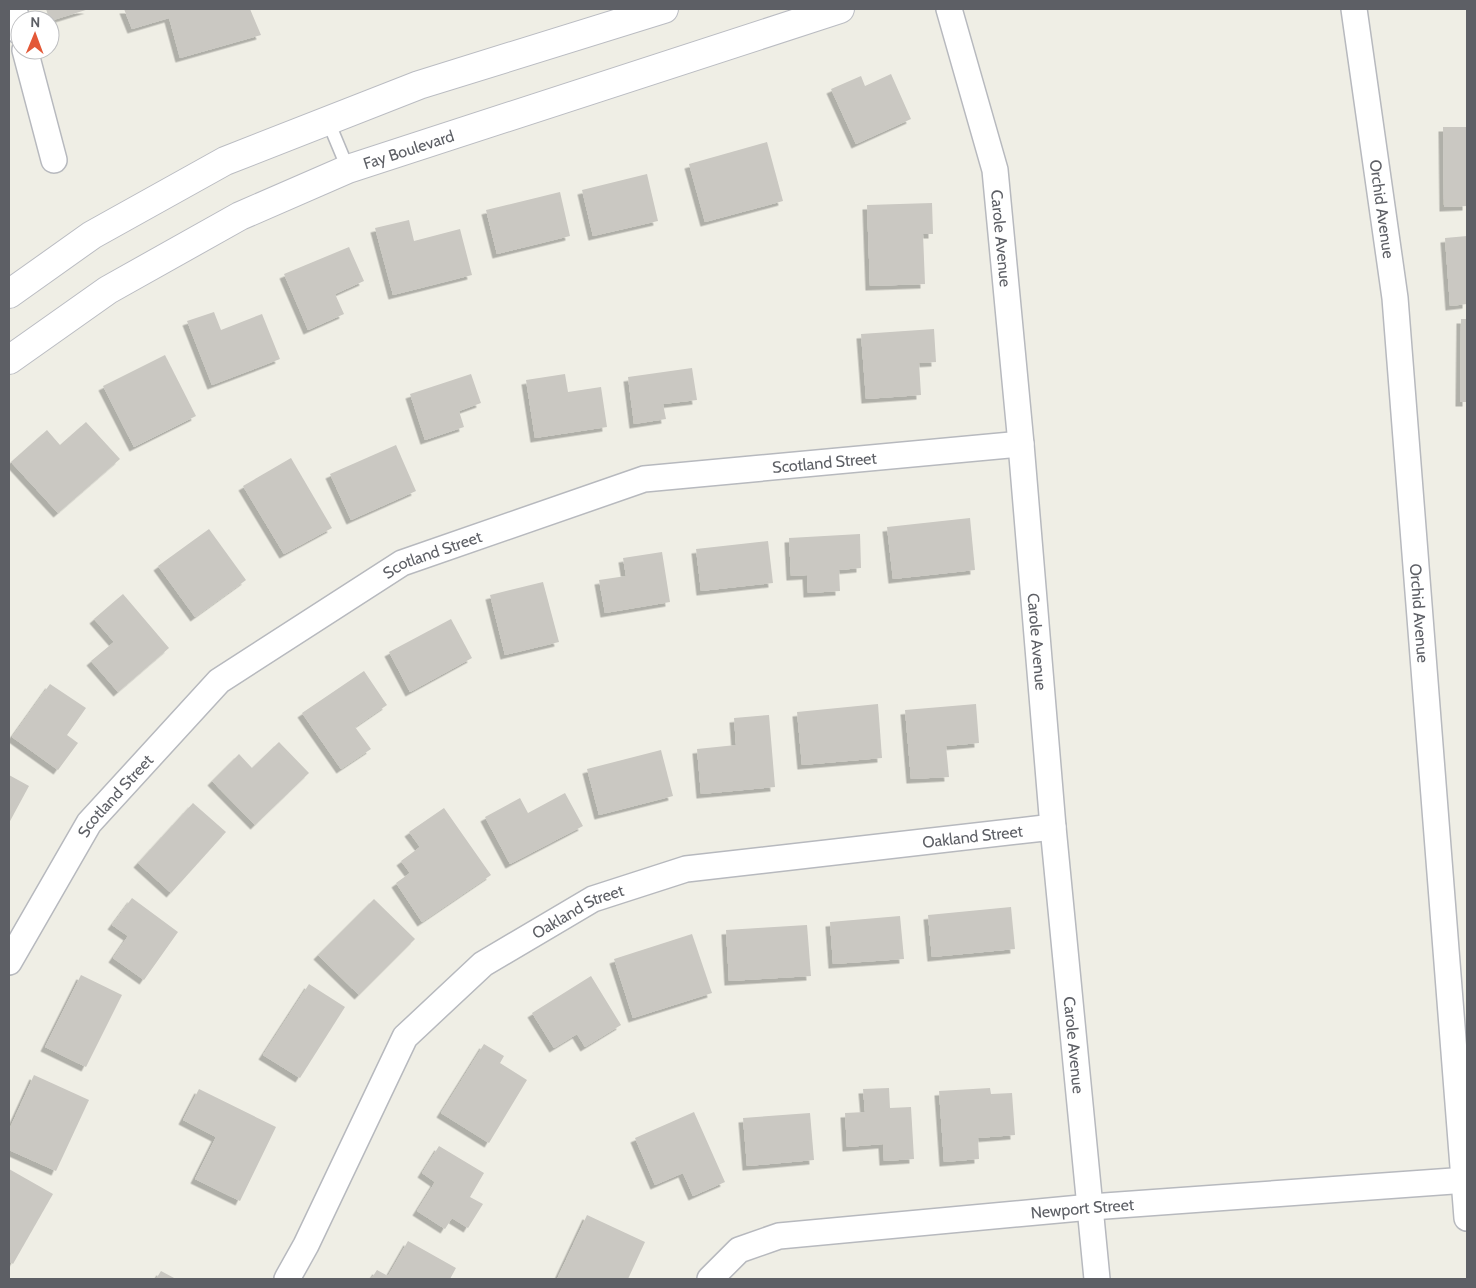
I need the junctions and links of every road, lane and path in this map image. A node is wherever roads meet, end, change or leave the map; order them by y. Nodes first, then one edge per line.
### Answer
1 (664, 9) edge
2 (840, 9) edge
3 (949, 9) edge
4 (1354, 9) edge
5 (28, 60) edge
6 (328, 121) junction
7 (54, 160) dead end
8 (348, 169) junction
9 (9, 294) edge
10 (9, 360) edge
11 (1021, 444) junction
12 (1052, 827) junction
13 (9, 962) edge
14 (1466, 1180) edge
15 (1091, 1207) junction
16 (1467, 1218) edge
17 (287, 1279) edge
18 (710, 1279) edge
19 (1098, 1279) edge

1 - 6 main road
2 - 8 main road, Fay Boulevard
3 - 11 street, Carole Avenue
4 - 14 street, Orchid Avenue
5 - 7 street
6 - 8 lane
6 - 9 main road
8 - 10 main road, Fay Boulevard
11 - 12 street, Carole Avenue
11 - 13 street, Scotland Street
12 - 15 street, Carole Avenue
12 - 17 street, Oakland Street
14 - 15 street, Newport Street
14 - 16 street, Orchid Avenue
15 - 18 street, Newport Street
15 - 19 street, Carole Avenue

